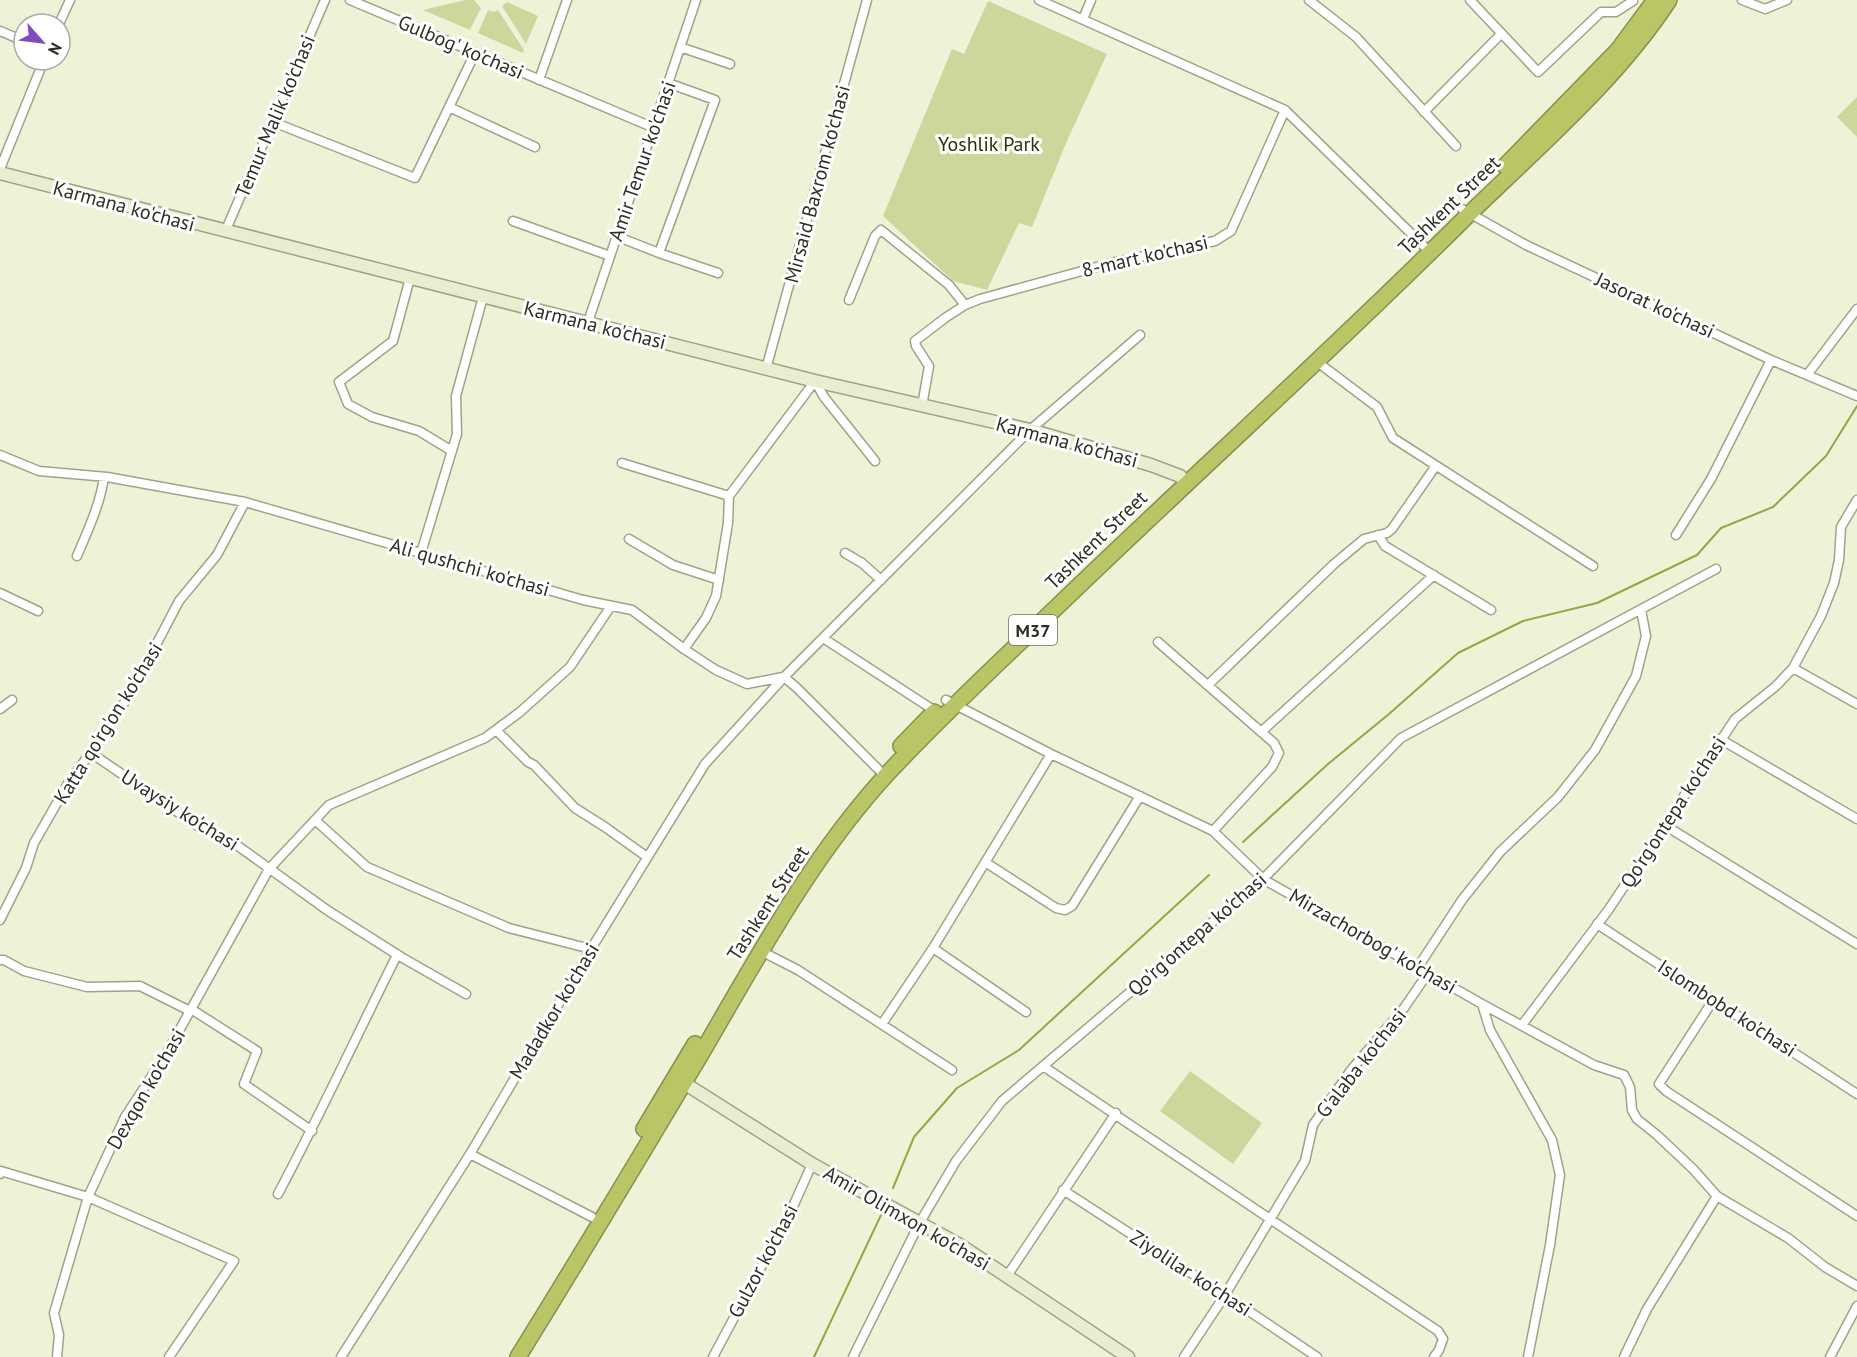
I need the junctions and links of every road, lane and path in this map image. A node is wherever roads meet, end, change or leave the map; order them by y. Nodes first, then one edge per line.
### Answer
1 (325, 0) edge
2 (350, 0) edge
3 (567, 0) edge
4 (696, 0) edge
5 (867, 0) edge
6 (1039, 0) edge
7 (1091, 0) edge
8 (1309, 0) edge
9 (1470, 0) edge
10 (1632, 0) edge
11 (1669, 0) edge
12 (1743, 0) edge
13 (1787, 0) edge
14 (1651, 6) edge
15 (1083, 19) junction
16 (1501, 34) junction
17 (680, 47) junction
18 (475, 53) junction
19 (730, 64) dead end
20 (39, 72) edge
21 (539, 80) junction
22 (668, 82) junction
23 (449, 107) junction
24 (1286, 110) junction
25 (1424, 112) junction
26 (273, 122) junction
27 (652, 127) junction
28 (1456, 146) dead end
29 (535, 147) dead end
30 (0, 171) edge
31 (1466, 211) junction
32 (513, 221) dead end
33 (225, 232) junction
34 (616, 236) junction
35 (1428, 249) junction
36 (659, 253) junction
37 (610, 256) junction
38 (718, 273) dead end
39 (410, 278) junction
40 (483, 297) junction
41 (849, 300) dead end
42 (965, 306) junction
43 (1857, 309) edge
44 (588, 322) junction
45 (1140, 335) dead end
46 (1771, 360) junction
47 (1316, 361) junction
48 (766, 369) junction
49 (1807, 375) junction
50 (815, 381) junction
51 (1854, 394) edge
52 (922, 406) junction
53 (1030, 430) junction
54 (452, 451) junction
55 (0, 455) edge
56 (875, 461) dead end
57 (622, 463) dead end
58 (1435, 466) junction
59 (104, 477) junction
60 (1183, 479) junction
61 (729, 496) junction
62 (1857, 500) edge
63 (245, 502) junction
64 (1378, 535) junction
65 (1676, 535) dead end
66 (629, 539) dead end
67 (421, 553) junction
68 (845, 553) dead end
69 (77, 556) dead end
70 (1593, 566) dead end
71 (1716, 569) dead end
72 (1434, 575) junction
73 (719, 580) junction
74 (881, 580) junction
75 (0, 593) edge
76 (611, 606) junction
77 (1491, 610) dead end
78 (1641, 610) junction
79 (38, 611) dead end
80 (823, 638) junction
81 (1158, 642) dead end
82 (684, 649) junction
83 (1793, 668) junction
84 (784, 677) junction
85 (1208, 685) junction
86 (12, 700) dead end
87 (1857, 704) edge
88 (945, 705) junction
89 (0, 709) edge
90 (496, 730) junction
91 (1261, 732) junction
92 (1720, 739) junction
93 (91, 753) junction
94 (1051, 753) junction
95 (882, 772) junction
96 (1140, 796) junction
97 (1857, 819) edge
98 (315, 820) junction
99 (1666, 826) junction
100 (1213, 831) junction
101 (647, 857) junction
102 (985, 862) junction
103 (268, 869) junction
104 (1263, 879) junction
105 (0, 920) edge
106 (1597, 924) junction
107 (1857, 945) edge
108 (933, 948) junction
109 (591, 949) junction
110 (761, 951) junction
111 (397, 955) junction
112 (0, 960) edge
113 (1418, 967) junction
114 (1428, 973) junction
115 (465, 994) dead end
116 (1714, 999) junction
117 (1482, 1004) junction
118 (190, 1010) junction
119 (1026, 1012) dead end
120 (882, 1024) junction
121 (1522, 1025) junction
122 (1043, 1066) junction
123 (952, 1070) dead end
124 (679, 1080) junction
125 (1857, 1094) edge
126 (1116, 1113) junction
127 (312, 1131) junction
128 (470, 1154) junction
129 (812, 1164) junction
130 (0, 1174) edge
131 (1063, 1190) junction
132 (278, 1194) dead end
133 (1717, 1196) junction
134 (88, 1197) junction
135 (1857, 1216) edge
136 (592, 1217) junction
137 (1270, 1219) junction
138 (919, 1224) junction
139 (1007, 1276) junction
140 (1857, 1286) edge
141 (1225, 1294) junction
142 (1857, 1306) edge
143 (57, 1357) edge
144 (169, 1357) edge
145 (341, 1357) edge
146 (506, 1357) edge
147 (518, 1357) edge
148 (713, 1357) edge
149 (853, 1357) edge
150 (1128, 1357) edge
151 (1184, 1357) edge
152 (1317, 1357) edge
153 (1434, 1357) edge
154 (1528, 1357) edge
155 (1624, 1357) edge
156 (1830, 1357) edge

1 - 26 street, Temur Malik ko'chasi
2 - 18 street, Gulbog' ko'chasi
3 - 21 street, Gulbog' ko'chasi
4 - 17 street, Amir Temur ko'chasi
5 - 48 street, Mirsaid Baxrom ko'chasi
6 - 15 street
7 - 15 street
8 - 25 street
9 - 16 street
10 - 14 street
10 - 16 street
11 - 31 highway, Tashkent Street / M37
12 - 13 street
14 - 31 highway, Tashkent Street / M37
15 - 24 street
16 - 25 street
17 - 19 street
17 - 22 street, Amir Temur ko'chasi
18 - 21 street, Gulbog' ko'chasi
18 - 23 street
20 - 30 street
21 - 27 street, Gulbog' ko'chasi
22 - 27 street, Amir Temur ko'chasi
22 - 36 street
23 - 26 street
23 - 29 street
24 - 35 street
24 - 42 street, 8-mart ko'chasi
25 - 28 street
26 - 33 street, Temur Malik ko'chasi
27 - 34 street, Amir Temur ko'chasi
30 - 33 main road, Karmana ko'chasi
31 - 35 highway, Tashkent Street / M37
31 - 46 street, Jasorat ko'chasi
32 - 37 street
33 - 39 main road, Karmana ko'chasi
34 - 36 street
34 - 37 street, Amir Temur ko'chasi
35 - 47 highway, Tashkent Street / M37
35 - 60 highway, Tashkent Street / M37
36 - 38 street
37 - 44 street, Amir Temur ko'chasi
39 - 40 main road, Karmana ko'chasi
39 - 54 street
40 - 44 main road, Karmana ko'chasi
40 - 54 street
41 - 42 street
42 - 52 street, 8-mart ko'chasi
43 - 49 street
44 - 48 main road, Karmana ko'chasi
45 - 53 street, Madadkor ko'chasi
46 - 49 street, Jasorat ko'chasi
46 - 65 street
47 - 58 street
47 - 60 highway, Tashkent Street / M37
48 - 50 main road, Karmana ko'chasi
49 - 51 street, Jasorat ko'chasi
50 - 52 main road, Karmana ko'chasi
50 - 56 street
50 - 61 street
52 - 53 main road, Karmana ko'chasi
53 - 60 main road, Karmana ko'chasi
53 - 74 street, Madadkor ko'chasi
54 - 67 street
55 - 59 street, Ali qushchi ko'chasi
57 - 61 street
58 - 64 street
58 - 70 street
59 - 63 street, Ali qushchi ko'chasi
59 - 69 street
60 - 88 highway, Tashkent Street / M37
61 - 73 street
62 - 83 street, Qo'rg'ontepa ko'chasi
63 - 67 street, Ali qushchi ko'chasi
63 - 93 street, Katta qo'rg'on ko'chasi
64 - 72 street
64 - 85 street
66 - 73 street
67 - 76 street, Ali qushchi ko'chasi
68 - 74 street
71 - 78 street, Qo'rg'ontepa ko'chasi
72 - 77 street
72 - 91 street
73 - 82 street
74 - 80 street, Madadkor ko'chasi
75 - 79 street
76 - 82 street, Ali qushchi ko'chasi
76 - 90 street, Dexqon ko'chasi
78 - 104 street, Qo'rg'ontepa ko'chasi
78 - 113 street
80 - 84 street, Madadkor ko'chasi
80 - 88 street, Mirzachorbog' ko'chasi
81 - 85 street
82 - 84 street, Ali qushchi ko'chasi
83 - 87 street
83 - 92 street, Qo'rg'ontepa ko'chasi
84 - 95 street
84 - 101 street, Madadkor ko'chasi
85 - 91 street
86 - 89 street
88 - 94 street, Mirzachorbog' ko'chasi
88 - 95 highway, Tashkent Street / M37
90 - 98 street, Dexqon ko'chasi
90 - 101 street
91 - 100 street
92 - 97 street
92 - 99 street, Qo'rg'ontepa ko'chasi
93 - 103 street, Uvaysiy ko'chasi
93 - 105 street, Katta qo'rg'on ko'chasi
94 - 96 street, Mirzachorbog' ko'chasi
94 - 102 street
95 - 110 highway, Tashkent Street / M37
95 - 124 highway, Tashkent Street / M37
96 - 100 street, Mirzachorbog' ko'chasi
96 - 102 street
98 - 103 street, Dexqon ko'chasi
98 - 109 street
99 - 106 street, Qo'rg'ontepa ko'chasi
99 - 107 street
100 - 104 street, Mirzachorbog' ko'chasi
101 - 109 street, Madadkor ko'chasi
102 - 108 street
103 - 111 street, Uvaysiy ko'chasi
103 - 118 street, Dexqon ko'chasi
104 - 113 street, Mirzachorbog' ko'chasi
104 - 122 street, Qo'rg'ontepa ko'chasi
106 - 116 street, Islombobd ko'chasi
106 - 121 street, Qo'rg'ontepa ko'chasi
108 - 119 street
108 - 120 street
109 - 128 street, Madadkor ko'chasi
110 - 120 street
110 - 124 highway, Tashkent Street / M37
111 - 115 street, Uvaysiy ko'chasi
111 - 127 street
112 - 118 street
113 - 114 street, Mirzachorbog' ko'chasi
114 - 117 street, Mirzachorbog' ko'chasi
114 - 137 street, G'alaba ko'chasi
116 - 125 street, Islombobd ko'chasi
116 - 135 street
117 - 121 street, Mirzachorbog' ko'chasi
117 - 154 street
118 - 127 street
118 - 134 street, Dexqon ko'chasi
120 - 123 street
121 - 133 street, Mirzachorbog' ko'chasi
122 - 126 street
122 - 138 street, Qo'rg'ontepa ko'chasi
124 - 129 main road, Amir Olimxon ko'chasi
124 - 136 highway, Tashkent Street / M37
124 - 147 highway, Tashkent Street / M37
126 - 131 street
126 - 137 street
127 - 132 street
128 - 136 street
128 - 145 street, Madadkor ko'chasi
129 - 138 main road, Amir Olimxon ko'chasi
129 - 148 street, Gulzor ko'chasi
130 - 134 street
131 - 139 street
131 - 141 street, Ziyolilar ko'chasi
133 - 140 street, Mirzachorbog' ko'chasi
133 - 155 street
134 - 143 street, Dexqon ko'chasi
134 - 144 street
136 - 146 highway, Tashkent Street / M37
137 - 141 street, G'alaba ko'chasi
137 - 153 street
138 - 139 main road, Amir Olimxon ko'chasi
138 - 149 street, Qo'rg'ontepa ko'chasi
139 - 150 main road, Amir Olimxon ko'chasi
141 - 151 street, G'alaba ko'chasi
141 - 152 street, Ziyolilar ko'chasi
142 - 156 street

